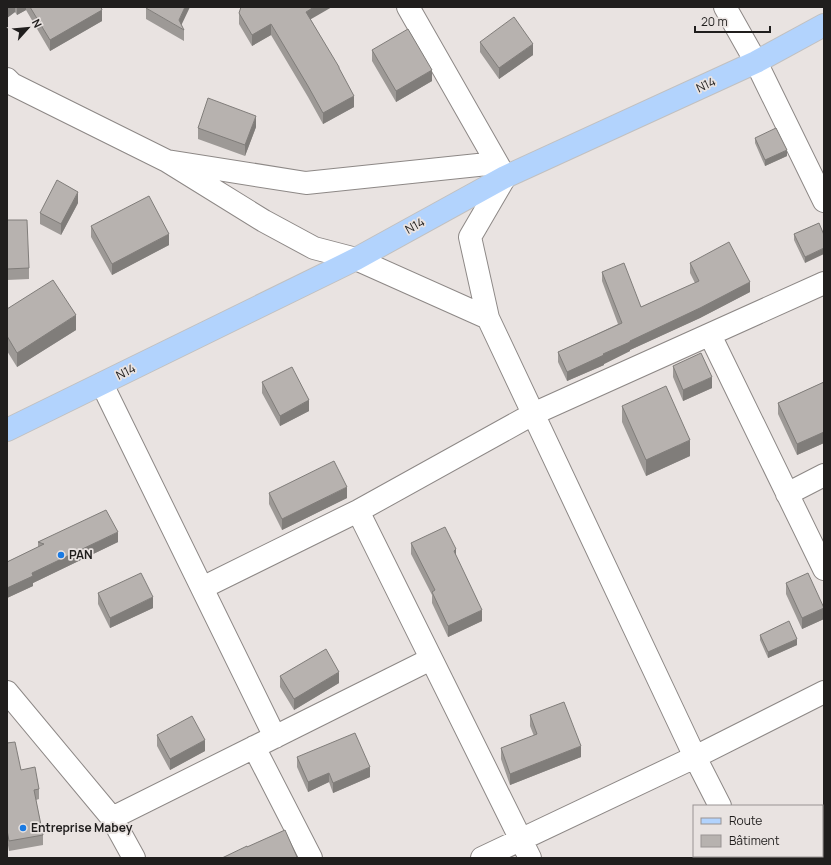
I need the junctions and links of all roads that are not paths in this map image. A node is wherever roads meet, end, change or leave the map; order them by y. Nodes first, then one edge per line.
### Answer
1 (408, 7) edge
2 (725, 7) edge
3 (824, 25) edge
4 (756, 62) junction
5 (7, 79) edge
6 (167, 162) junction
7 (501, 170) junction
8 (824, 201) edge
9 (356, 259) junction
10 (824, 283) edge
11 (488, 318) junction
12 (710, 335) junction
13 (102, 384) junction
14 (533, 414) junction
15 (7, 430) edge
16 (824, 475) edge
17 (787, 494) junction
18 (358, 511) junction
19 (824, 569) edge
20 (202, 588) junction
21 (432, 659) junction
22 (7, 692) edge
23 (824, 692) edge
24 (275, 737) junction
25 (254, 747) junction
26 (695, 757) junction
27 (719, 805) edge
28 (112, 818) junction
29 (525, 849) edge
30 (134, 858) edge
31 (311, 858) edge
32 (482, 858) edge

1 - 7 street
2 - 4 street
3 - 4 main road, N14
4 - 7 main road, N14
4 - 8 street
5 - 6 street
6 - 7 street
6 - 9 street
7 - 9 main road, N14
7 - 11 street
9 - 11 street
9 - 13 main road, N14
10 - 12 street
11 - 14 street
12 - 14 street
12 - 17 street
13 - 15 main road, N14
13 - 20 street
14 - 18 street
14 - 26 street
16 - 17 street
17 - 19 street
18 - 20 street
18 - 21 street
20 - 24 street
21 - 24 street
21 - 29 street
22 - 28 street
23 - 26 street
24 - 25 street
25 - 28 street
25 - 31 street
26 - 27 street
26 - 29 street
28 - 30 street
29 - 32 street

